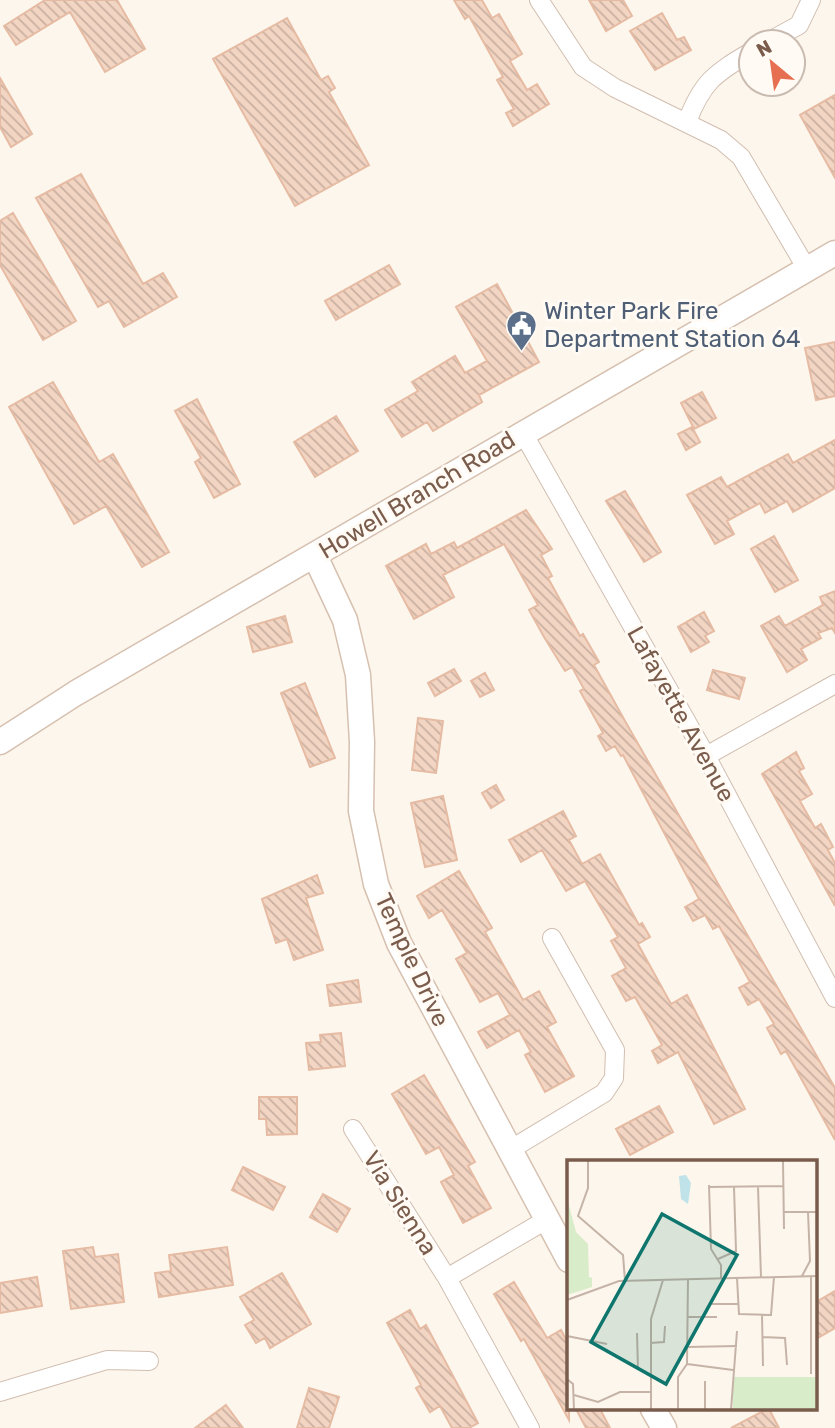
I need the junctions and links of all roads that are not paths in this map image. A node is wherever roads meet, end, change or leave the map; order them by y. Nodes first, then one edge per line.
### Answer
1 (539, 0) edge
2 (811, 0) edge
3 (794, 28) edge
4 (737, 60) edge
5 (687, 122) junction
6 (835, 253) edge
7 (807, 269) junction
8 (523, 433) junction
9 (315, 556) junction
10 (835, 684) edge
11 (0, 741) edge
12 (706, 756) junction
13 (552, 938) dead end
14 (835, 998) edge
15 (353, 1129) dead end
16 (508, 1151) junction
17 (547, 1220) junction
18 (567, 1256) edge
19 (447, 1278) junction
20 (149, 1361) dead end
21 (0, 1392) edge
22 (654, 1410) edge
23 (530, 1428) edge
24 (664, 1428) edge

1 - 5 street
2 - 3 street
4 - 5 street
5 - 7 street
6 - 7 main road, Howell Branch Road
7 - 8 main road, Howell Branch Road
8 - 9 main road, Howell Branch Road
8 - 12 street, Lafayette Avenue
9 - 11 main road, Howell Branch Road
9 - 16 main road, Temple Drive
10 - 12 street
12 - 14 street, Lafayette Avenue
13 - 16 street
15 - 19 street, Via Sienna
16 - 17 main road, Temple Drive
17 - 18 main road, Temple Drive
17 - 19 street, Via Sienna
19 - 23 street, Via Sienna
20 - 21 street
22 - 24 main road

